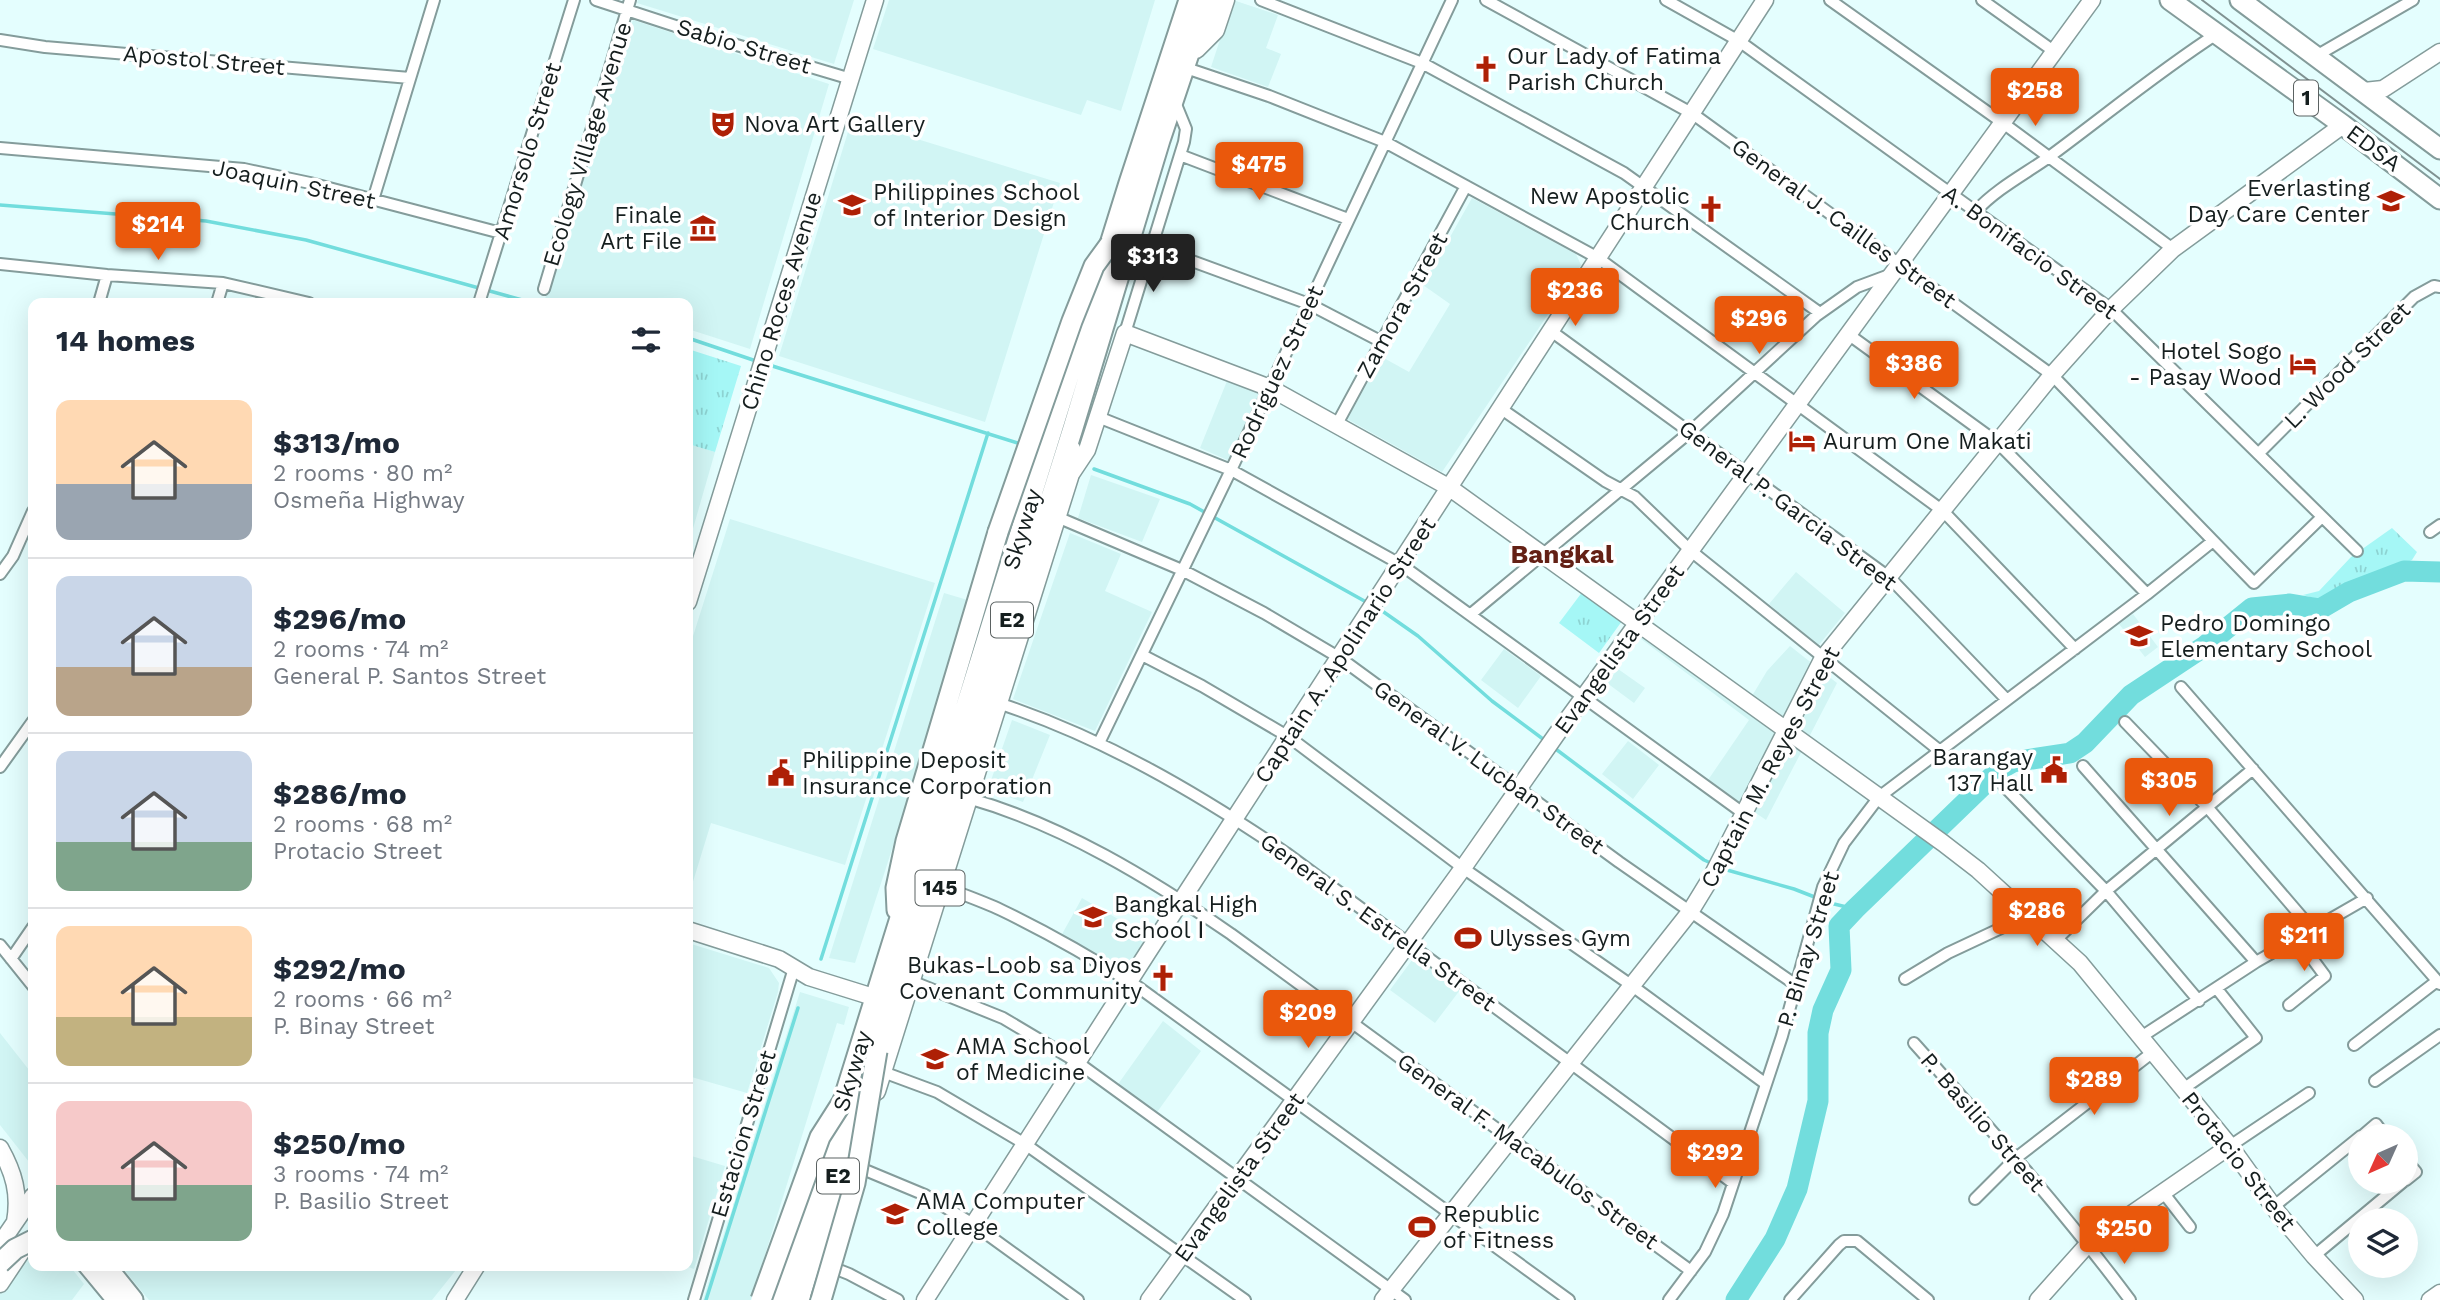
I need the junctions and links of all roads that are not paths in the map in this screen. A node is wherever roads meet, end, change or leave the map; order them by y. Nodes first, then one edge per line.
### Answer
1 (434, 0) edge
2 (574, 0) edge
3 (596, 0) edge
4 (875, 0) edge
5 (1182, 0) edge
6 (1189, 0) edge
7 (1209, 0) edge
8 (1225, 0) edge
9 (1261, 0) edge
10 (1452, 0) edge
11 (1486, 0) edge
12 (1666, 0) edge
13 (1765, 0) edge
14 (1830, 0) edge
15 (1982, 0) edge
16 (2092, 0) edge
17 (2170, 0) edge
18 (2240, 0) edge
19 (2412, 0) edge
20 (629, 5) edge
21 (2218, 33) junction
22 (0, 40) edge
23 (1739, 41) junction
24 (1196, 49) junction
25 (2055, 52) junction
26 (2440, 52) edge
27 (2316, 56) junction
28 (1422, 63) junction
29 (1189, 69) junction
30 (410, 78) junction
31 (851, 79) junction
32 (2364, 91) junction
33 (1177, 107) junction
34 (1693, 114) junction
35 (2003, 123) junction
36 (2343, 125) junction
37 (1385, 142) junction
38 (0, 148) edge
39 (2440, 149) edge
40 (1180, 155) junction
41 (2048, 157) junction
42 (1466, 186) junction
43 (1645, 187) junction
44 (1951, 193) junction
45 (2440, 199) edge
46 (373, 200) junction
47 (1976, 211) junction
48 (1348, 219) junction
49 (501, 233) junction
50 (1110, 244) junction
51 (1151, 246) junction
52 (2174, 249) junction
53 (1598, 258) junction
54 (0, 264) edge
55 (1895, 269) junction
56 (107, 275) junction
57 (223, 283) junction
58 (2440, 287) edge
59 (544, 289) dead end
60 (482, 293) edge
61 (100, 298) edge
62 (218, 298) edge
63 (288, 298) edge
64 (1309, 304) junction
65 (2111, 309) junction
66 (1820, 313) junction
67 (1551, 331) junction
68 (1125, 332) junction
69 (1848, 334) junction
70 (1381, 342) junction
71 (1755, 373) junction
72 (2052, 375) junction
73 (1270, 388) junction
74 (1798, 405) junction
75 (1500, 408) junction
76 (1098, 417) junction
77 (1337, 424) junction
78 (1690, 432) junction
79 (1998, 443) junction
80 (2259, 453) junction
81 (1231, 470) junction
82 (1746, 474) junction
83 (1069, 477) junction
84 (1450, 488) junction
85 (1622, 491) junction
86 (1943, 511) junction
87 (1057, 517) junction
88 (2322, 517) junction
89 (28, 522) edge
90 (2213, 541) junction
91 (1691, 551) junction
92 (2357, 551) dead end
93 (1545, 555) junction
94 (1400, 564) junction
95 (1182, 570) junction
96 (0, 574) edge
97 (1890, 578) junction
98 (693, 586) edge
99 (2147, 594) junction
100 (1471, 614) junction
101 (1639, 622) junction
102 (2075, 649) junction
103 (1142, 655) junction
104 (1340, 658) junction
105 (1823, 658) junction
106 (2181, 687) dead end
107 (1584, 698) junction
108 (2007, 700) junction
109 (998, 703) junction
110 (2125, 722) dead end
111 (28, 728) edge
112 (1785, 730) junction
113 (1289, 737) junction
114 (1099, 743) junction
115 (1940, 751) junction
116 (2083, 766) dead end
117 (0, 767) edge
118 (2253, 769) junction
119 (2004, 786) dead end
120 (1519, 789) junction
121 (1879, 797) junction
122 (968, 798) junction
123 (2208, 808) junction
124 (1743, 813) junction
125 (1236, 819) junction
126 (2157, 848) junction
127 (1463, 867) junction
128 (941, 886) junction
129 (2106, 891) junction
130 (2367, 898) junction
131 (1182, 901) junction
132 (897, 911) junction
133 (1690, 912) junction
134 (2029, 915) junction
135 (2312, 929) junction
136 (693, 932) edge
137 (28, 934) edge
138 (2297, 938) junction
139 (2056, 940) junction
140 (1408, 944) junction
141 (0, 945) edge
142 (11, 959) junction
143 (2256, 962) junction
144 (794, 968) junction
145 (1905, 979) dead end
146 (28, 980) edge
147 (911, 981) junction
148 (1130, 981) junction
149 (2439, 982) edge
150 (1631, 985) junction
151 (1796, 985) junction
152 (2217, 989) junction
153 (870, 996) junction
154 (2199, 1001) junction
155 (2289, 1005) dead end
156 (1351, 1021) junction
157 (2440, 1035) edge
158 (2141, 1037) junction
159 (1914, 1042) dead end
160 (2354, 1045) dead end
161 (877, 1051) junction
162 (2153, 1052) junction
163 (1077, 1062) junction
164 (1570, 1062) junction
165 (883, 1072) junction
166 (2375, 1081) dead end
167 (1766, 1084) junction
168 (2183, 1089) junction
169 (2309, 1093) dead end
170 (1295, 1099) junction
171 (843, 1101) junction
172 (1511, 1138) junction
173 (1025, 1144) junction
174 (2230, 1146) junction
175 (2348, 1146) edge
176 (0, 1148) edge
177 (2016, 1158) junction
178 (851, 1164) junction
179 (1238, 1178) junction
180 (28, 1182) edge
181 (1733, 1183) junction
182 (2162, 1191) junction
183 (2388, 1194) edge
184 (1975, 1199) dead end
185 (28, 1203) edge
186 (2273, 1207) junction
187 (1451, 1213) junction
188 (15, 1222) junction
189 (973, 1224) junction
190 (2190, 1227) dead end
191 (28, 1242) edge
192 (28, 1242) edge
193 (0, 1244) edge
194 (2088, 1244) junction
195 (1182, 1255) junction
196 (2314, 1256) junction
197 (0, 1262) edge
198 (817, 1262) junction
199 (1691, 1270) junction
200 (101, 1271) edge
201 (102, 1271) edge
202 (473, 1271) edge
203 (0, 1284) edge
204 (2440, 1293) edge
205 (1387, 1295) edge
206 (117, 1300) edge
207 (134, 1300) edge
208 (455, 1300) edge
209 (694, 1300) edge
210 (761, 1300) edge
211 (775, 1300) edge
212 (781, 1300) edge
213 (799, 1300) edge
214 (805, 1300) edge
215 (821, 1300) edge
216 (898, 1300) edge
217 (925, 1300) edge
218 (1078, 1300) edge
219 (1150, 1300) edge
220 (1245, 1300) edge
221 (1405, 1300) edge
222 (1569, 1300) edge
223 (1669, 1300) edge
224 (1790, 1300) edge
225 (1928, 1300) edge
226 (2038, 1300) edge
227 (2130, 1300) edge
228 (2355, 1300) edge
229 (2430, 1300) edge

1 - 30 street
2 - 49 street, Amorsolo Street
3 - 20 street, Sabio Street
4 - 31 street, Chino Roces Avenue
5 - 132 main road, 145
6 - 50 highway, Skyway / E2
7 - 24 main road, 145
7 - 161 highway, Skyway / E2
8 - 24 main road
9 - 28 street
10 - 28 street, Rodriguez Street
11 - 34 street, General J. Cailles Street
12 - 23 street, A. Bonifacio Street
13 - 23 street, Captain A. Apolinario Street
14 - 35 street
15 - 25 street
16 - 25 street, Evangelista Street
17 - 21 highway, EDSA / 1
18 - 27 highway, EDSA / 1
19 - 27 street
20 - 31 street, Sabio Street
20 - 59 street, Ecology Village Avenue
21 - 36 highway, EDSA / 1
21 - 41 street
22 - 30 street, Apostol Street
23 - 34 street, Captain A. Apolinario Street
23 - 44 street, A. Bonifacio Street
24 - 29 main road, 145
25 - 35 street, Evangelista Street
26 - 32 street
27 - 32 highway, EDSA / 1
28 - 37 street, Rodriguez Street
28 - 43 street
29 - 33 main road, 145
29 - 37 street
30 - 46 street
31 - 98 street, Chino Roces Avenue
32 - 39 highway, EDSA / 1
33 - 40 street
33 - 83 main road, 145
34 - 43 street, Captain A. Apolinario Street
34 - 55 street, General J. Cailles Street
35 - 41 street
35 - 44 street, Evangelista Street
36 - 45 highway, EDSA / 1
36 - 52 street, Captain M. Reyes Street
37 - 42 street
37 - 48 street, Rodriguez Street
38 - 46 street, Joaquin Street
40 - 48 street
40 - 51 street
41 - 47 street
41 - 52 street
42 - 53 street
42 - 70 street, Zamora Street
43 - 53 street, Captain A. Apolinario Street
43 - 66 street
44 - 47 street, A. Bonifacio Street
44 - 55 street, Evangelista Street
46 - 49 street, Joaquin Street
47 - 65 street, A. Bonifacio Street
48 - 64 street, Rodriguez Street
49 - 60 street, Amorsolo Street
50 - 132 highway, bridge
50 - 171 highway, Skyway / E2, bridge
51 - 64 street
51 - 68 street
52 - 65 street, Captain M. Reyes Street
53 - 67 street, Captain A. Apolinario Street
53 - 71 street
54 - 56 street
55 - 66 street
55 - 69 street, Evangelista Street
55 - 72 street, General J. Cailles Street
56 - 57 street
56 - 61 street
57 - 62 street
57 - 63 street
58 - 80 street, L. Wood Street
64 - 70 street
64 - 73 street, Rodriguez Street
65 - 72 street, Captain M. Reyes Street
65 - 80 street, A. Bonifacio Street
66 - 71 street
67 - 75 street, Captain A. Apolinario Street
67 - 78 street, General P. Garcia Street
68 - 73 street, Protacio Street
68 - 76 street
69 - 74 street, Evangelista Street
69 - 79 street
70 - 77 street, Zamora Street
71 - 74 street
71 - 78 street
72 - 79 street, Captain M. Reyes Street
72 - 90 street, General J. Cailles Street
73 - 77 street, Protacio Street
73 - 81 street, Rodriguez Street
74 - 82 street, Evangelista Street
74 - 86 street
75 - 84 street, Captain A. Apolinario Street
75 - 85 street
76 - 81 street
76 - 83 street
77 - 84 street, Protacio Street
78 - 82 street, General P. Garcia Street
78 - 85 street
79 - 86 street, Captain M. Reyes Street
79 - 99 street
80 - 88 street, A. Bonifacio Street
81 - 94 street
81 - 95 street, Rodriguez Street
82 - 91 street, Evangelista Street
82 - 97 street, General P. Garcia Street
83 - 87 main road, 145
84 - 93 street, Protacio Street
84 - 94 street, Captain A. Apolinario Street
85 - 91 street
85 - 93 street
86 - 97 street, Captain M. Reyes Street
86 - 102 street
87 - 95 street, General V. Lucban Street
87 - 109 main road, 145
88 - 90 street, General J. Cailles Street
88 - 92 street, A. Bonifacio Street
89 - 96 street
90 - 99 street, P. Binay Street
91 - 101 street, Evangelista Street
91 - 105 street
93 - 100 street
93 - 101 street, Protacio Street
94 - 100 street
94 - 104 street, Captain A. Apolinario Street
95 - 103 street, Rodriguez Street
95 - 104 street, General V. Lucban Street
97 - 105 street, Captain M. Reyes Street
97 - 108 street, General P. Garcia Street
99 - 102 street, P. Binay Street
100 - 107 street
101 - 107 street, Evangelista Street
101 - 112 street, Protacio Street
102 - 108 street, P. Binay Street
103 - 113 street
103 - 114 street, Rodriguez Street
104 - 113 street, Captain A. Apolinario Street
104 - 120 street, General V. Lucban Street
105 - 112 street, Captain M. Reyes Street
105 - 115 street
106 - 118 street
107 - 120 street, Evangelista Street
107 - 124 street
108 - 115 street, P. Binay Street
109 - 114 street, General S. Estrella Street
109 - 122 main road, 145
110 - 123 street
111 - 117 street
112 - 121 street, Protacio Street
112 - 124 street, Captain M. Reyes Street
113 - 125 street, Captain A. Apolinario Street
113 - 127 street
114 - 125 street, General S. Estrella Street
115 - 121 street, P. Binay Street
116 - 126 street
118 - 123 street
118 - 130 street
119 - 129 street
120 - 127 street, Evangelista Street
120 - 133 street, General V. Lucban Street
121 - 134 street, Protacio Street
121 - 151 street, P. Binay Street
122 - 128 main road, 145
122 - 131 street, General F. Macabulos Street
123 - 126 street
123 - 135 street
124 - 133 street, Captain M. Reyes Street
125 - 131 street, Captain A. Apolinario Street
125 - 140 street, General S. Estrella Street
126 - 129 street
126 - 143 street
127 - 140 street, Evangelista Street
127 - 150 street
128 - 147 main road, 145
128 - 148 street
129 - 139 street
129 - 154 street
130 - 135 street
130 - 149 street
131 - 148 street, Captain A. Apolinario Street
131 - 156 street, General F. Macabulos Street
132 - 153 main road, 145
133 - 150 street, Captain M. Reyes Street
133 - 151 street, General V. Lucban Street
134 - 139 street, Protacio Street
134 - 145 street
135 - 138 street
136 - 144 street
137 - 142 street
138 - 143 street
138 - 155 street
139 - 158 street, Protacio Street
140 - 156 street, Evangelista Street
140 - 164 street, General S. Estrella Street
141 - 142 street
142 - 146 street
143 - 152 street
144 - 153 street
144 - 209 street, Estacion Street
147 - 163 street
147 - 165 main road, 145
148 - 163 street, Captain A. Apolinario Street
148 - 170 street
149 - 160 street
150 - 164 street, Captain M. Reyes Street
150 - 167 street
151 - 167 street, P. Binay Street
152 - 154 street
152 - 168 street
153 - 211 main road, 145
154 - 158 street
156 - 170 street, Evangelista Street
156 - 172 street, General F. Macabulos Street
157 - 166 street
158 - 162 street, Protacio Street
159 - 177 street, P. Basilio Street
161 - 213 highway, Skyway / E2, bridge
161 - 215 highway, bridge
162 - 168 street, Protacio Street
162 - 177 street
163 - 173 street, Captain A. Apolinario Street
163 - 179 street
164 - 172 street, Captain M. Reyes Street
164 - 181 street, General S. Estrella Street
165 - 173 street
165 - 178 main road, 145
167 - 181 street, P. Binay Street
168 - 174 street, Protacio Street
169 - 174 street
170 - 179 street, Evangelista Street
170 - 187 street
171 - 210 highway, bridge
171 - 212 highway, Skyway / E2, bridge
172 - 187 street, Captain M. Reyes Street
172 - 199 street, General F. Macabulos Street
173 - 189 street, Captain A. Apolinario Street
173 - 195 street
174 - 182 street
174 - 186 street, Protacio Street
175 - 186 street
176 - 180 street
176 - 188 street
177 - 184 street
177 - 194 street, P. Basilio Street
178 - 189 street
178 - 198 main road, 145
179 - 195 street, Evangelista Street
179 - 205 street
181 - 199 street, P. Binay Street
182 - 190 street
182 - 194 street
183 - 196 street
185 - 188 street
186 - 196 street, Protacio Street
187 - 205 street, Captain M. Reyes Street
187 - 222 street
188 - 193 street
189 - 217 street, Captain A. Apolinario Street
189 - 218 street
191 - 203 street
192 - 197 highway, bridge
194 - 226 street
194 - 227 street, P. Basilio Street
195 - 219 street, Evangelista Street
195 - 220 street
196 - 228 street, Protacio Street
198 - 214 main road, 145
198 - 216 street
199 - 223 street, P. Binay Street
200 - 206 highway
201 - 207 highway
202 - 208 street
204 - 229 street
205 - 221 street
224 - 225 street

